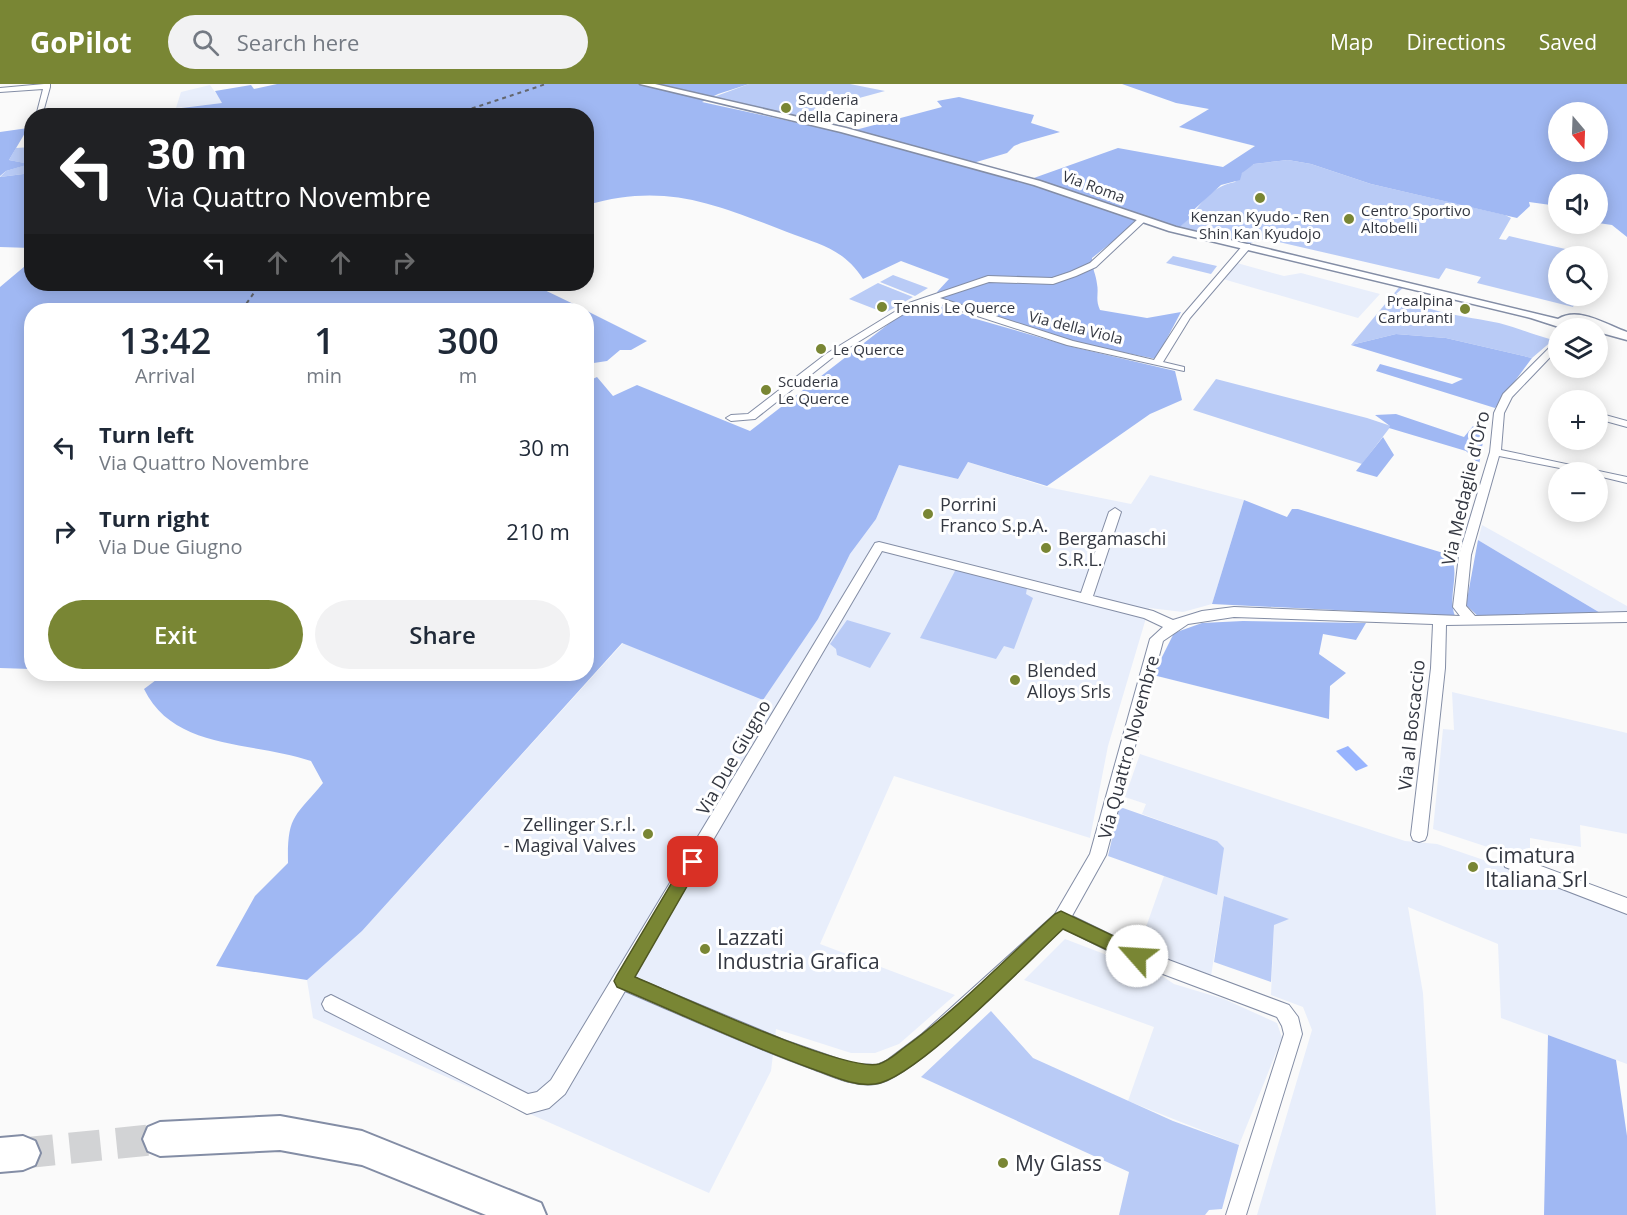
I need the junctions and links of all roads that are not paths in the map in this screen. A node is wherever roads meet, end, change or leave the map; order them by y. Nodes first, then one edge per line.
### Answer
1 (644, 84) edge
2 (47, 85) edge
3 (0, 90) edge
4 (41, 108) edge
5 (1142, 220) junction
6 (1247, 246) junction
7 (930, 298) junction
8 (1548, 319) edge
9 (1608, 332) edge
10 (1627, 336) edge
11 (1548, 354) edge
12 (1158, 362) junction
13 (1181, 369) dead end
14 (731, 418) dead end
15 (1608, 419) edge
16 (1627, 424) edge
17 (1495, 452) junction
18 (1548, 463) edge
19 (1608, 476) edge
20 (1627, 480) edge
21 (1115, 512) dead end
22 (1085, 599) junction
23 (1627, 617) edge
24 (1440, 619) junction
25 (1472, 621) junction
26 (1171, 625) junction
27 (1419, 835) dead end
28 (1511, 862) dead end
29 (1627, 906) edge
30 (1061, 919) junction
31 (623, 981) junction
32 (331, 1004) dead end
33 (160, 1139) tunnel mouth
34 (529, 1215) edge
35 (1236, 1215) edge

1 - 5 street, Via Roma
2 - 3 street
2 - 4 street
5 - 6 street, Via Roma
5 - 7 street
6 - 8 street, Via Roma
6 - 12 street
7 - 12 street, Via della Viola
7 - 14 street
9 - 10 street, Via Roma
11 - 17 street, Via Medaglie d'Oro
12 - 13 street, Via della Viola
15 - 16 street
17 - 18 street
17 - 25 street, Via Medaglie d'Oro
19 - 20 street
21 - 22 street
22 - 26 street, Via Due Giugno
22 - 31 street, Via Due Giugno
23 - 25 street
24 - 25 street
24 - 26 street
24 - 27 street, Via al Boscaccio
26 - 30 street, Via Quattro Novembre
28 - 29 street
30 - 31 street, Via Quattro Novembre
30 - 35 street
31 - 32 street, Via Due Giugno
33 - 34 main road

